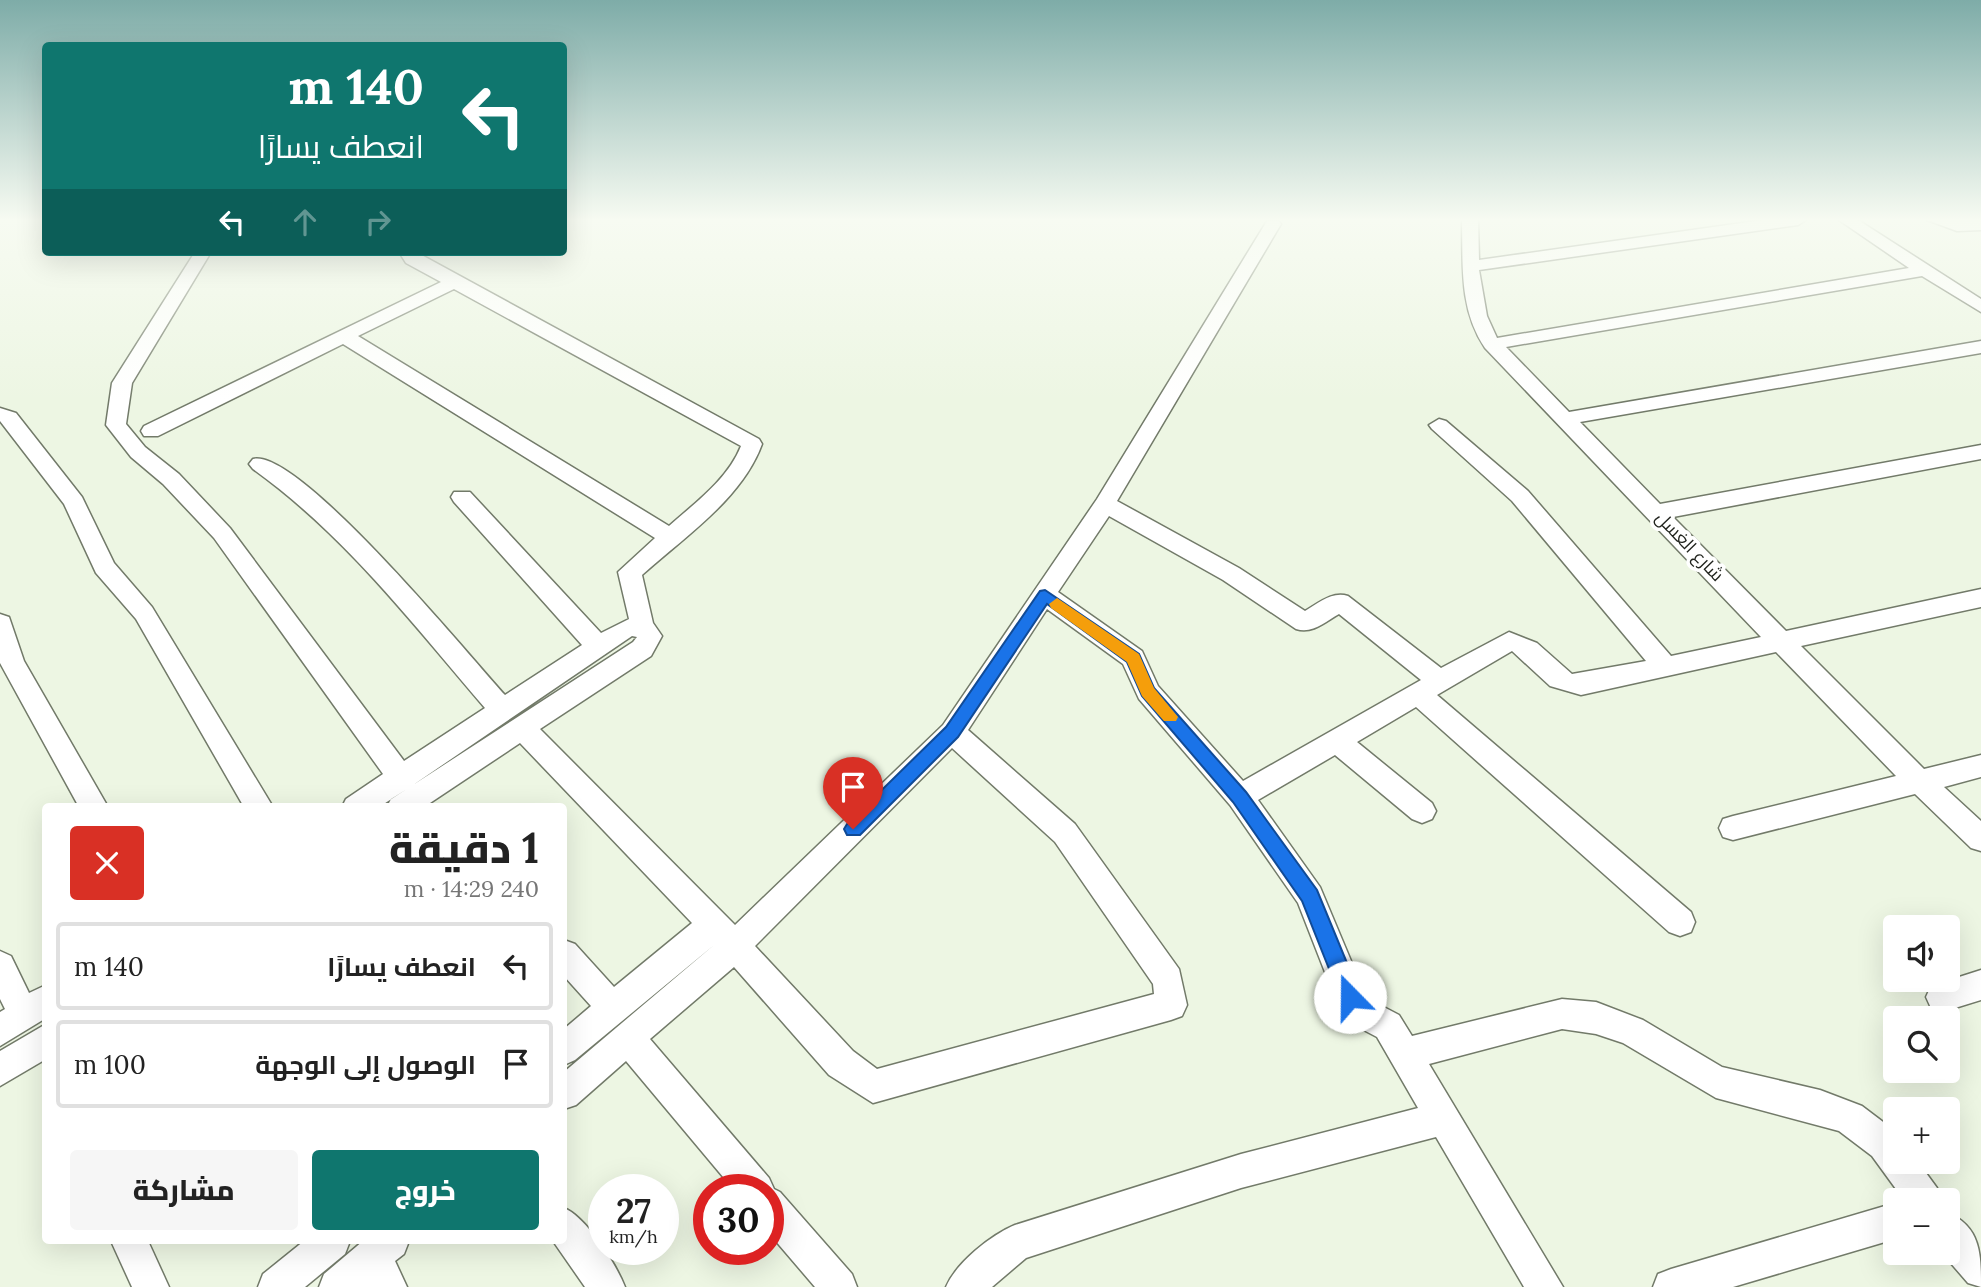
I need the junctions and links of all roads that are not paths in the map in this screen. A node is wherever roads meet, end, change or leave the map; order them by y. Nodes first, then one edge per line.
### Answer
1 (186, 280) edge
2 (450, 280) edge
3 (1239, 280) edge
4 (1472, 280) edge
5 (1870, 280) edge
6 (1938, 280) edge
7 (454, 282) junction
8 (1981, 307) edge
9 (344, 336) junction
10 (1492, 344) junction
11 (1981, 347) edge
12 (0, 414) edge
13 (1564, 419) junction
14 (1438, 425) dead end
15 (151, 431) dead end
16 (1981, 452) edge
17 (260, 464) dead end
18 (462, 497) dead end
19 (1105, 504) junction
20 (1658, 512) junction
21 (669, 536) junction
22 (1045, 595) junction
23 (1981, 598) edge
24 (0, 623) edge
25 (641, 626) junction
26 (1780, 640) junction
27 (600, 648) junction
28 (1665, 666) junction
29 (1427, 687) junction
30 (512, 719) junction
31 (952, 732) junction
32 (1336, 740) junction
33 (1981, 766) edge
34 (1920, 781) junction
35 (412, 797) edge
36 (1240, 797) junction
37 (92, 803) edge
38 (257, 803) edge
39 (378, 803) edge
40 (1422, 811) dead end
41 (1733, 828) dead end
42 (1981, 839) edge
43 (1680, 922) dead end
44 (724, 935) junction
45 (567, 957) edge
46 (0, 966) edge
47 (1981, 985) edge
48 (1942, 997) dead end
49 (613, 1008) junction
50 (23, 1015) edge
51 (628, 1038) junction
52 (567, 1046) edge
53 (42, 1049) edge
54 (1406, 1055) junction
55 (0, 1070) edge
56 (567, 1090) edge
57 (1444, 1118) junction
58 (1883, 1143) edge
59 (743, 1174) edge
60 (784, 1223) edge
61 (1883, 1225) edge
62 (567, 1230) edge
63 (130, 1244) edge
64 (328, 1244) edge
65 (1960, 1248) edge
66 (384, 1262) edge
67 (1981, 1270) edge
68 (151, 1287) edge
69 (276, 1287) edge
70 (337, 1287) edge
71 (607, 1287) edge
72 (839, 1287) edge
73 (964, 1287) edge
74 (1545, 1287) edge
75 (1671, 1287) edge

1 - 35 street
2 - 7 street
3 - 19 street
4 - 10 street, شارع الغسل
5 - 10 street
6 - 8 street
7 - 9 street
7 - 21 street
9 - 15 street
9 - 21 street
10 - 13 street, شارع الغسل
11 - 13 street
12 - 38 street
13 - 20 street, شارع الغسل
14 - 28 street
16 - 20 street
17 - 30 street
18 - 27 street
19 - 22 street
19 - 29 street
20 - 26 street, شارع الغسل
21 - 25 street
22 - 31 street
22 - 36 street
23 - 26 street
24 - 37 street
25 - 27 street
25 - 30 street
26 - 28 street
26 - 34 street, شارع الغسل
27 - 30 street
28 - 29 street
29 - 32 street
29 - 43 street
30 - 35 street
30 - 44 street
31 - 44 street
31 - 44 street
32 - 36 street
32 - 40 street
33 - 34 street
34 - 41 street
34 - 42 street, شارع الغسل
35 - 39 street
36 - 54 street
44 - 49 street
44 - 51 street
45 - 49 street
46 - 50 street
47 - 48 street
49 - 52 street
51 - 56 street
51 - 59 street
53 - 55 street
54 - 57 street
54 - 58 street
57 - 73 street
57 - 74 street
60 - 72 street
61 - 75 street
62 - 71 street
63 - 68 street
64 - 69 street
65 - 67 street
66 - 70 street

